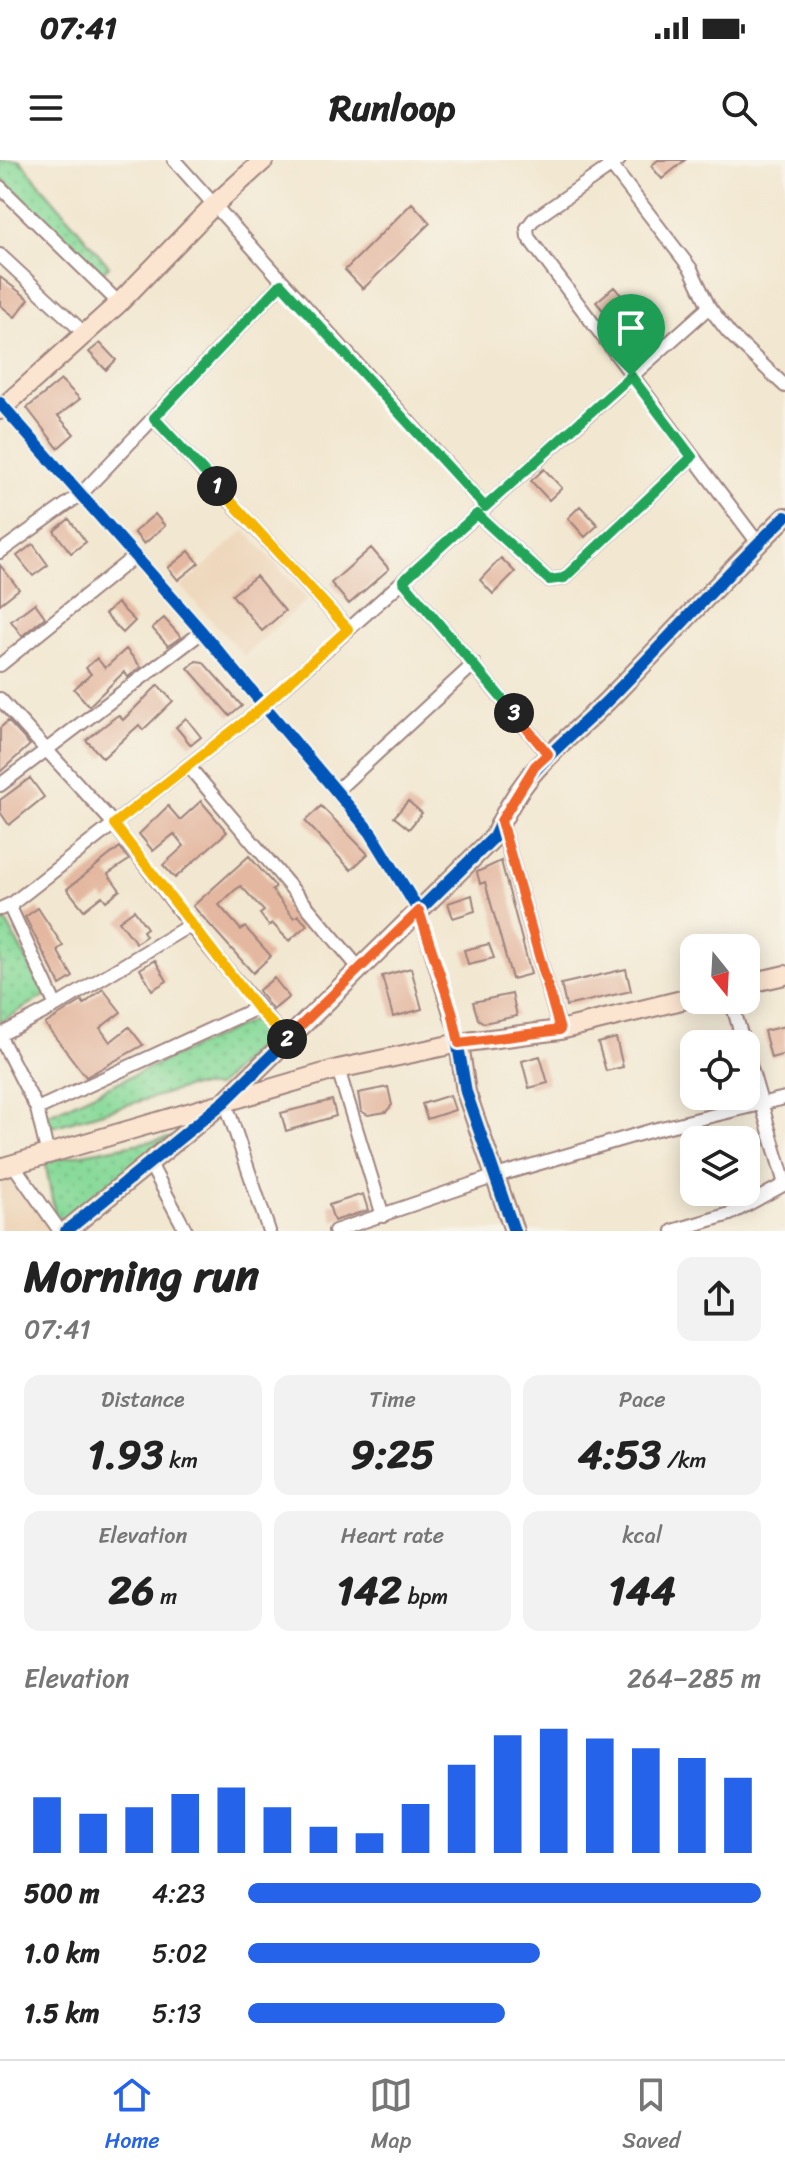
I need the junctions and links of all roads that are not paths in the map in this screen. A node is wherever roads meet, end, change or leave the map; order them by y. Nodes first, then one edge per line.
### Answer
1 (174, 160) edge
2 (264, 160) edge
3 (612, 161) edge
4 (0, 187) edge
5 (213, 206) junction
6 (0, 255) edge
7 (281, 284) junction
8 (119, 303) junction
9 (709, 307) junction
10 (84, 333) junction
11 (631, 376) junction
12 (785, 386) edge
13 (1, 407) edge
14 (154, 418) junction
15 (692, 457) junction
16 (81, 494) junction
17 (481, 511) junction
18 (785, 517) edge
19 (758, 543) junction
20 (0, 552) edge
21 (135, 556) junction
22 (403, 581) junction
23 (348, 629) junction
24 (202, 632) junction
25 (474, 664) junction
26 (0, 665) edge
27 (0, 699) edge
28 (264, 704) junction
29 (46, 749) junction
30 (548, 754) junction
31 (189, 767) junction
32 (0, 785) edge
33 (336, 791) junction
34 (501, 821) junction
35 (114, 824) junction
36 (4, 907) edge
37 (419, 911) junction
38 (190, 925) junction
39 (359, 968) junction
40 (785, 975) edge
41 (760, 981) edge
42 (680, 1000) edge
43 (56, 1006) junction
44 (257, 1008) junction
45 (560, 1030) junction
46 (0, 1036) edge
47 (286, 1040) junction
48 (459, 1043) junction
49 (338, 1069) junction
50 (785, 1098) edge
51 (760, 1100) edge
52 (225, 1101) junction
53 (761, 1103) junction
54 (37, 1109) junction
55 (47, 1151) junction
56 (150, 1164) junction
57 (6, 1165) edge
58 (496, 1176) junction
59 (383, 1216) junction
60 (87, 1224) edge
61 (60, 1231) edge
62 (66, 1231) edge
63 (186, 1231) edge
64 (269, 1231) edge
65 (335, 1231) edge
66 (514, 1231) edge
67 (673, 1231) edge

1 - 5 street
2 - 5 street
3 - 9 street
3 - 11 street
4 - 8 street
5 - 7 street
5 - 8 street
6 - 10 street
7 - 14 street
7 - 17 street
8 - 10 street
9 - 11 street
9 - 12 street
10 - 13 street
11 - 15 street
11 - 17 street
13 - 16 street
14 - 16 street
14 - 23 street
15 - 17 street
15 - 19 street
16 - 20 street
16 - 21 street
17 - 22 street
18 - 19 street
19 - 30 street
21 - 24 street
21 - 26 street
22 - 23 street
22 - 25 street
23 - 28 street
24 - 28 street
24 - 29 street
25 - 30 street
25 - 33 street
27 - 29 street
28 - 31 street
28 - 33 street
29 - 32 street
29 - 35 street
30 - 34 street
31 - 35 street
31 - 39 street
33 - 37 street
34 - 37 street
34 - 45 street
35 - 36 street
35 - 38 street
36 - 43 street
37 - 39 street
37 - 48 street
38 - 43 street
38 - 44 street
39 - 47 street
40 - 41 street
42 - 45 street
43 - 46 street
44 - 47 street
44 - 54 street
45 - 48 street
46 - 54 street
47 - 52 street
48 - 49 street
48 - 58 street
49 - 52 street
49 - 59 street
50 - 53 street
51 - 53 street
52 - 55 street
52 - 56 street
52 - 64 street
53 - 58 street
53 - 67 street
54 - 55 street
55 - 57 street
56 - 60 street
56 - 63 street
57 - 61 street
58 - 59 street
58 - 66 street
59 - 65 street
60 - 62 street

